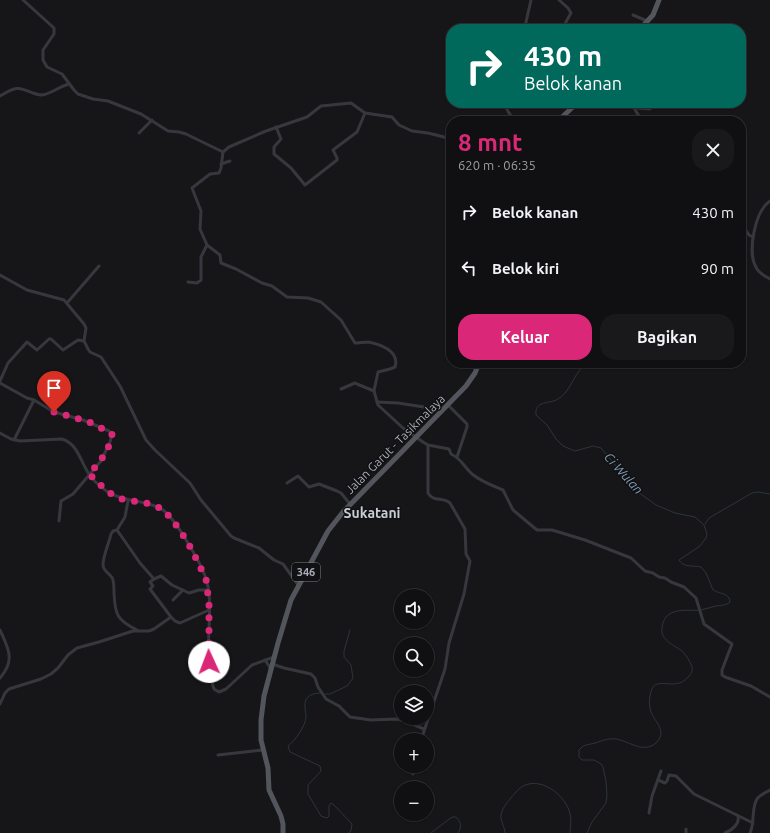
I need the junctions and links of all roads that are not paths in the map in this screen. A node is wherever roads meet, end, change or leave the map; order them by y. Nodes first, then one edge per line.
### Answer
1 (24, 0) edge
2 (531, 0) edge
3 (559, 0) edge
4 (659, 0) edge
5 (633, 15) dead end
6 (647, 21) junction
7 (526, 24) edge
8 (565, 24) edge
9 (644, 24) edge
10 (69, 84) junction
11 (0, 96) edge
12 (572, 108) edge
13 (634, 108) joint
14 (652, 108) edge
15 (365, 113) junction
16 (565, 115) edge
17 (639, 116) edge
18 (152, 120) junction
19 (276, 127) junction
20 (139, 133) dead end
21 (446, 138) edge
22 (223, 152) junction
23 (230, 162) dead end
24 (221, 164) junction
25 (770, 201) edge
26 (746, 230) edge
27 (753, 237) junction
28 (206, 245) junction
29 (99, 266) dead end
30 (0, 275) edge
31 (770, 279) edge
32 (188, 282) dead end
33 (67, 303) junction
34 (84, 341) junction
35 (477, 368) edge
36 (0, 382) edge
37 (341, 389) dead end
38 (374, 391) junction
39 (34, 400) junction
40 (377, 402) junction
41 (448, 404) junction
42 (424, 407) dead end
43 (0, 433) edge
44 (416, 437) junction
45 (14, 440) junction
46 (428, 445) junction
47 (457, 457) junction
48 (89, 474) junction
49 (288, 483) dead end
50 (128, 501) junction
51 (350, 504) junction
52 (59, 521) dead end
53 (117, 530) junction
54 (154, 579) junction
55 (299, 586) junction
56 (183, 590) junction
57 (208, 590) junction
58 (173, 600) dead end
59 (209, 610) junction
60 (171, 617) junction
61 (0, 630) edge
62 (137, 630) junction
63 (274, 657) junction
64 (265, 660) junction
65 (272, 666) junction
66 (0, 678) edge
67 (2, 696) edge
68 (770, 697) edge
69 (0, 704) edge
70 (424, 729) junction
71 (423, 733) edge
72 (263, 750) junction
73 (218, 755) dead end
74 (661, 771) dead end
75 (658, 780) junction
76 (770, 790) edge
77 (649, 813) dead end
78 (738, 815) junction
79 (753, 824) junction
80 (283, 833) edge
81 (725, 833) edge
82 (750, 833) edge

1 - 10 street
2 - 7 street
3 - 8 street
4 - 6 main road
5 - 6 street
6 - 9 main road
10 - 11 street
10 - 18 street
12 - 16 main road
13 - 14 street
13 - 17 street
15 - 19 street
15 - 19 street
15 - 21 street
18 - 20 street
18 - 22 street
19 - 22 street
22 - 24 street
23 - 24 street
24 - 28 street
25 - 27 street
26 - 27 street
27 - 31 street
28 - 32 street
28 - 38 street
29 - 33 street
30 - 33 street
33 - 34 street
34 - 36 street
34 - 55 street
35 - 41 main road, Jalan Garut - Tasikmalaya / 346
36 - 39 street
37 - 38 street
38 - 40 street
39 - 45 street
39 - 48 street
40 - 42 street
40 - 44 street
41 - 44 main road, Jalan Garut - Tasikmalaya / 346
41 - 47 street
43 - 45 street
44 - 46 street
44 - 51 main road, Jalan Garut - Tasikmalaya / 346
45 - 48 street
46 - 47 street
46 - 70 street
47 - 68 street
48 - 50 street
48 - 52 street
49 - 51 street
50 - 53 street
50 - 57 street
51 - 55 main road, Jalan Garut - Tasikmalaya / 346
53 - 54 street
53 - 62 street
54 - 56 street
54 - 60 street
55 - 63 main road, Jalan Garut - Tasikmalaya / 346
56 - 57 street
56 - 58 street
57 - 59 street
59 - 60 street
59 - 64 street
60 - 62 street
61 - 66 street
62 - 67 street
63 - 64 street
63 - 65 main road, Jalan Garut - Tasikmalaya / 346
64 - 65 street
65 - 70 street
65 - 72 main road, Jalan Garut - Tasikmalaya / 346
67 - 69 street
70 - 71 street
72 - 73 street
72 - 80 main road, Jalan Garut - Tasikmalaya / 346
74 - 75 street
75 - 77 street
75 - 78 street
76 - 79 street
78 - 79 street
78 - 81 street
79 - 82 street

